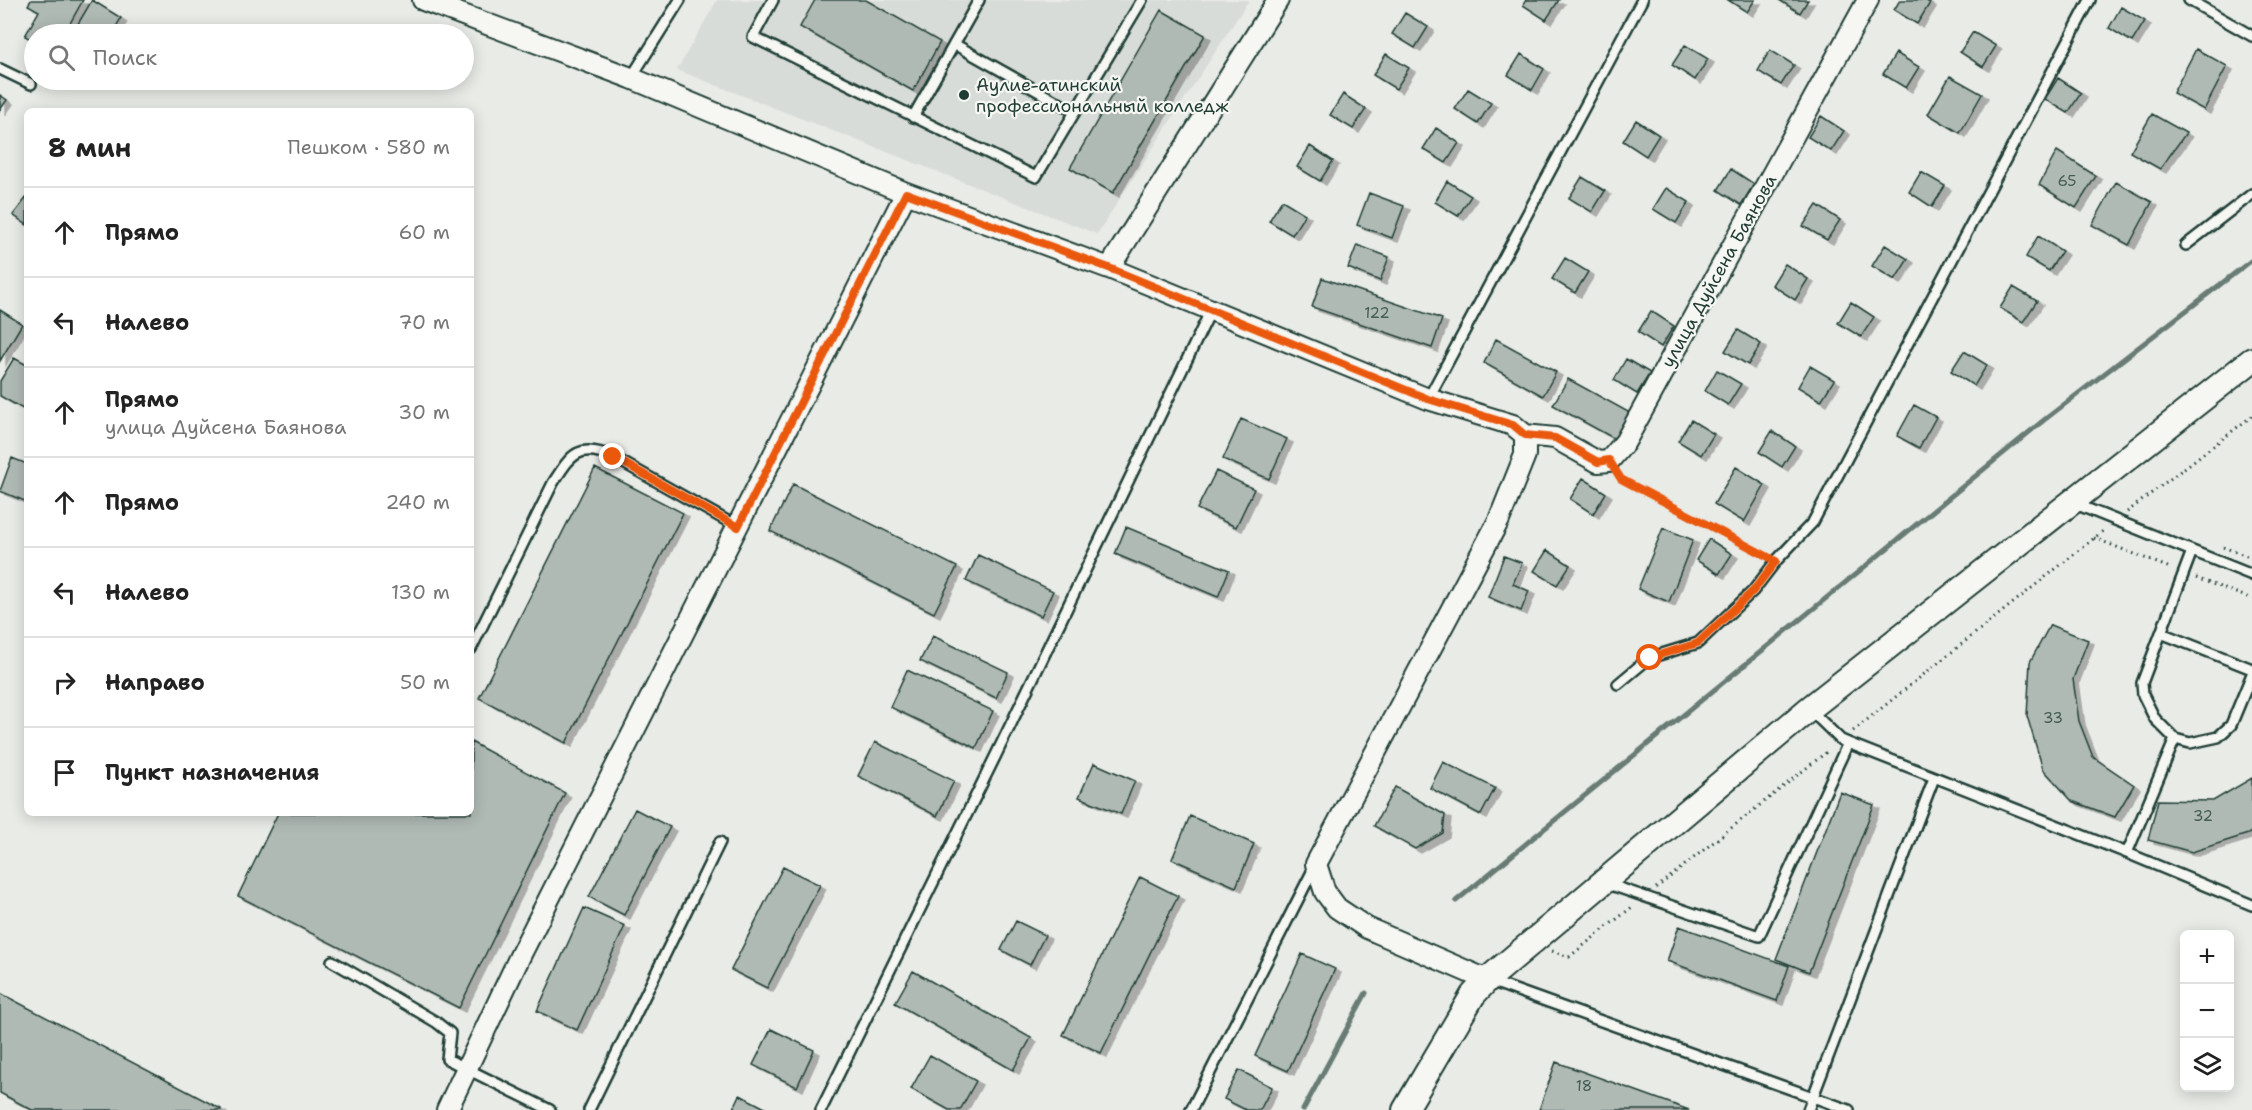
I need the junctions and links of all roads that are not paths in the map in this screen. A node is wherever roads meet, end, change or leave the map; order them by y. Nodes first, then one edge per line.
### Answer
1 (423, 0) edge
2 (680, 0) edge
3 (773, 0) edge
4 (979, 0) edge
5 (1278, 0) edge
6 (1642, 0) edge
7 (1868, 0) edge
8 (2090, 0) edge
9 (2188, 0) edge
10 (1139, 1) edge
11 (2252, 36) edge
12 (954, 44) junction
13 (0, 69) edge
14 (631, 78) junction
15 (24, 81) edge
16 (1075, 112) junction
17 (913, 117) junction
18 (906, 193) junction
19 (2252, 194) edge
20 (2186, 244) dead end
21 (1109, 268) junction
22 (1211, 310) junction
23 (2252, 360) edge
24 (1428, 399) junction
25 (1525, 435) junction
26 (2071, 502) junction
27 (738, 527) junction
28 (2192, 551) junction
29 (2252, 575) edge
30 (2161, 633) junction
31 (474, 643) edge
32 (2252, 669) edge
33 (2252, 674) edge
34 (1618, 684) dead end
35 (1809, 710) junction
36 (2175, 739) junction
37 (1844, 742) junction
38 (1934, 778) junction
39 (720, 842) dead end
40 (2127, 853) junction
41 (1316, 864) junction
42 (1603, 882) junction
43 (2252, 906) edge
44 (332, 962) dead end
45 (1487, 980) junction
46 (466, 1068) junction
47 (1813, 1097) junction
48 (447, 1110) edge
49 (550, 1110) edge
50 (589, 1110) edge
51 (821, 1110) edge
52 (1191, 1110) edge
53 (1405, 1110) edge
54 (1808, 1110) edge
55 (1849, 1110) edge

1 - 14 street
2 - 14 lane
3 - 17 lane
4 - 12 lane
5 - 21 street
6 - 24 lane
7 - 25 street, улица Дуйсена Баянова
8 - 34 lane
9 - 11 lane
10 - 16 lane
12 - 16 lane
12 - 17 lane
13 - 15 lane
14 - 18 street
16 - 17 lane
18 - 21 street
18 - 27 street
19 - 20 lane
21 - 22 street
22 - 24 street
22 - 51 lane
23 - 26 street
24 - 25 street
25 - 41 street
26 - 28 lane
26 - 35 street
27 - 31 lane
27 - 46 street
28 - 29 lane
28 - 30 lane
30 - 32 lane
30 - 36 lane
33 - 36 lane
35 - 37 lane
35 - 42 street
36 - 40 lane
37 - 38 lane
37 - 42 lane
38 - 40 lane
38 - 47 lane
39 - 50 lane
40 - 43 lane
41 - 45 street
41 - 52 lane
42 - 45 street
44 - 46 lane
45 - 47 lane
45 - 53 street
46 - 48 street
46 - 49 lane
47 - 54 lane
47 - 55 lane

